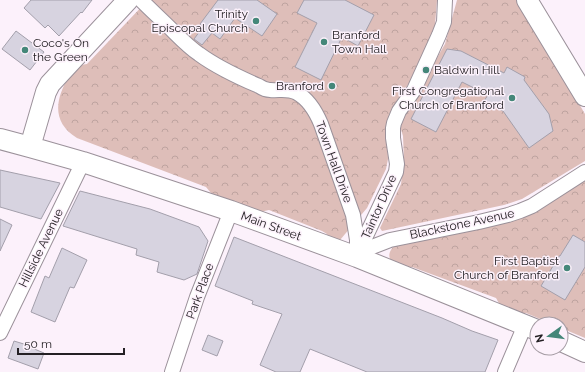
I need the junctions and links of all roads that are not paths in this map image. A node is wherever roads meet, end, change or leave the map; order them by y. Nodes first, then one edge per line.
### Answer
1 (128, 0) edge
2 (141, 0) edge
3 (445, 0) edge
4 (528, 0) edge
5 (585, 96) edge
6 (0, 139) edge
7 (30, 146) junction
8 (83, 162) junction
9 (585, 172) edge
10 (231, 212) junction
11 (357, 257) junction
12 (529, 326) edge
13 (529, 330) edge
14 (0, 333) edge
15 (569, 345) edge
16 (585, 352) edge
17 (172, 372) edge
18 (505, 372) edge

1 - 7 street
2 - 11 street, Town Hall Drive
3 - 11 street, Taintor Drive
4 - 5 street
6 - 7 street, Main Street
7 - 8 street, Main Street
8 - 10 street, Main Street
8 - 14 street, Hillside Avenue
9 - 11 street, Blackstone Avenue
10 - 11 street, Main Street
10 - 17 street, Park Place
11 - 12 street, Main Street
13 - 18 street
15 - 16 street

